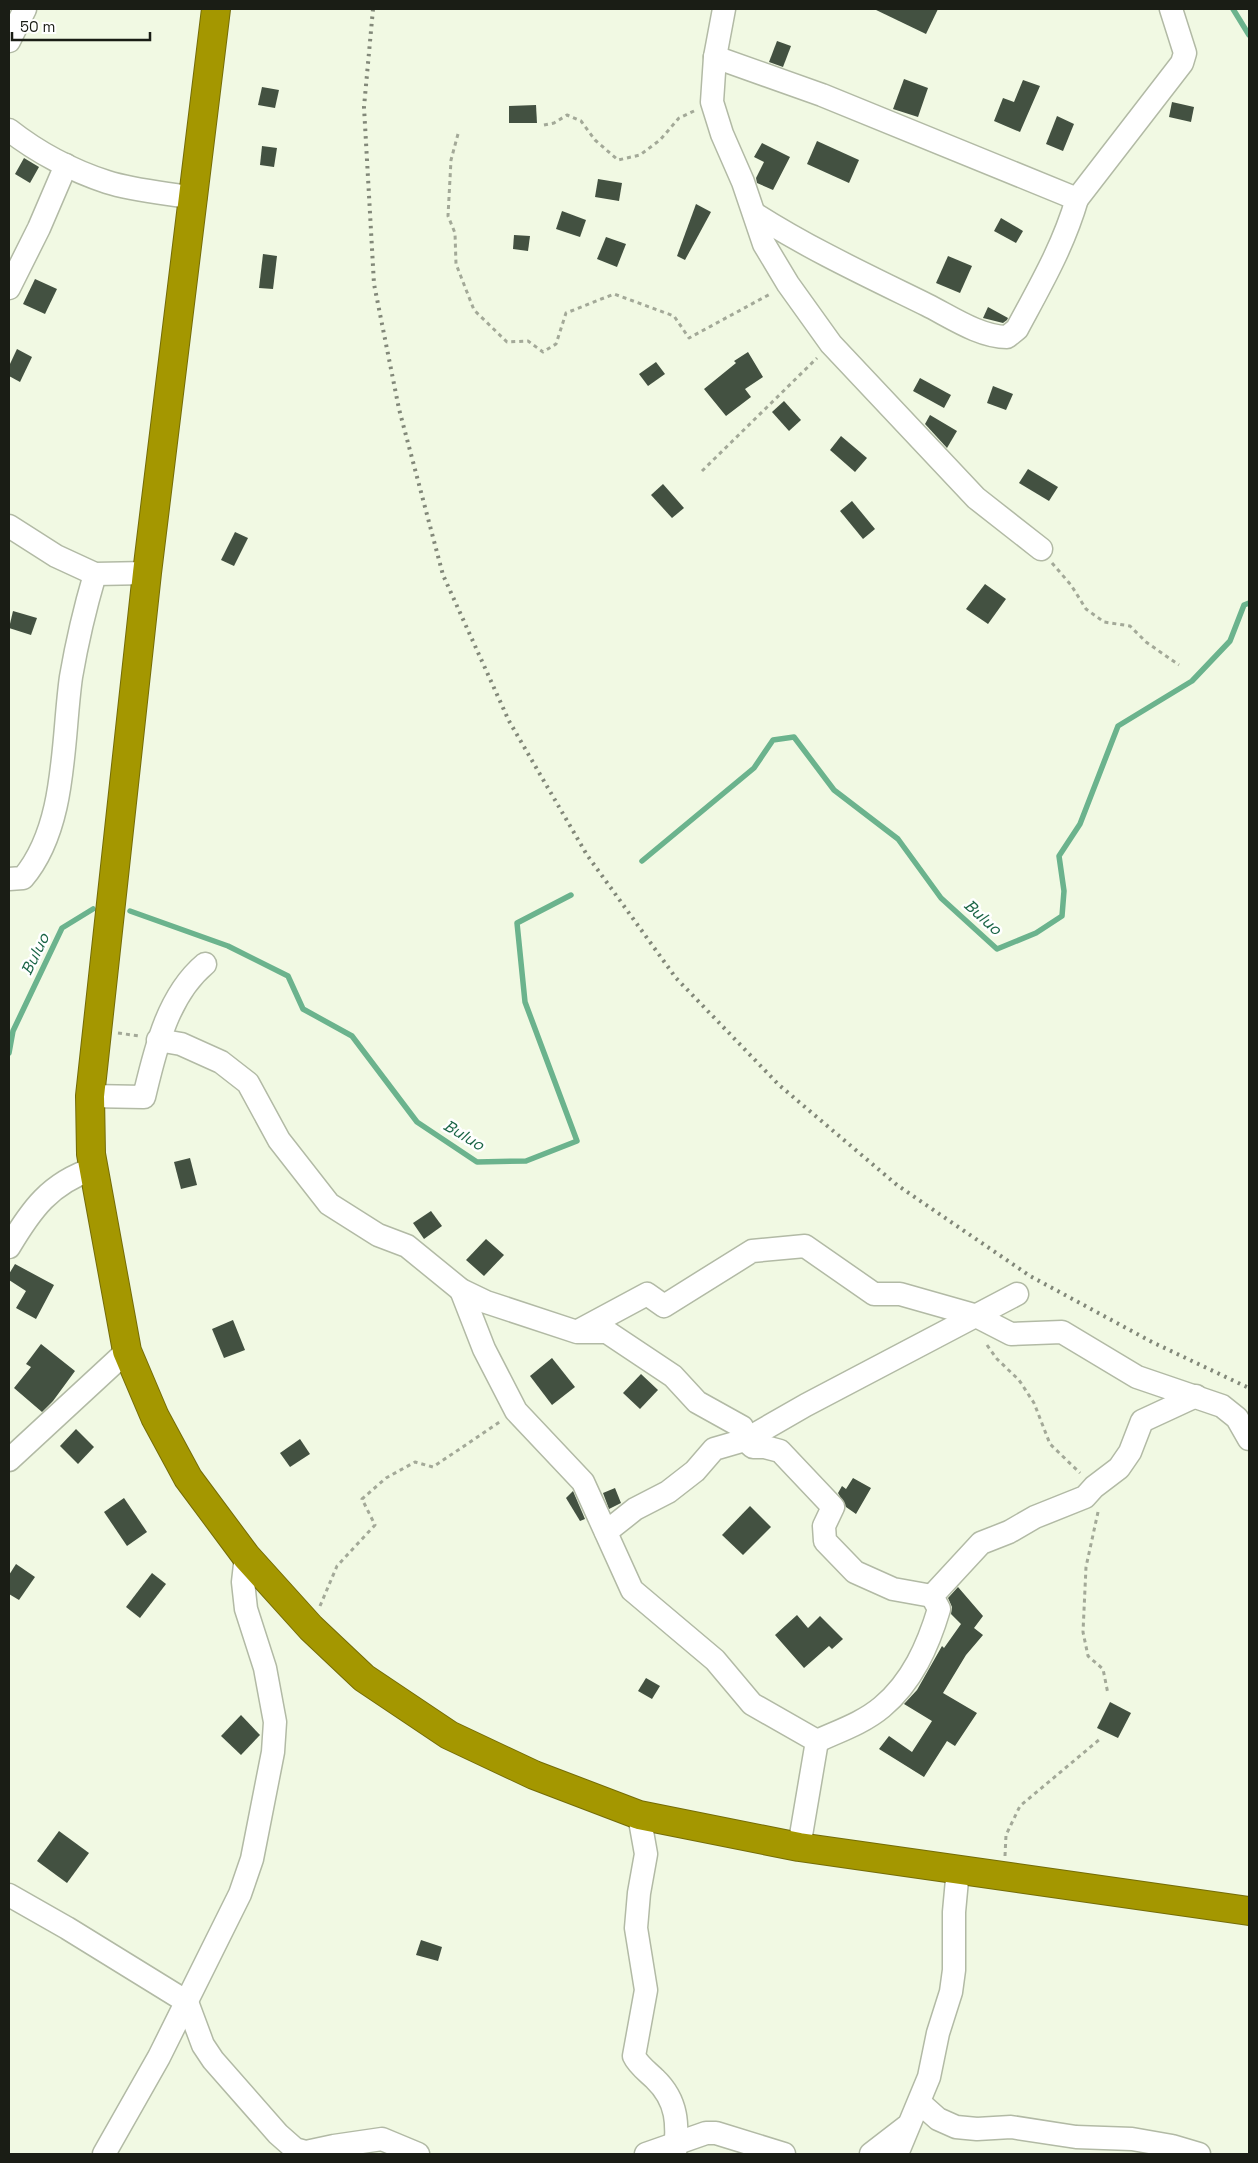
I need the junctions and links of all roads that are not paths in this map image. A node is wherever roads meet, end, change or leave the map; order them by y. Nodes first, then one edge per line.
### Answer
1 (25, 9) edge
2 (216, 9) edge
3 (724, 9) edge
4 (1172, 9) edge
5 (9, 41) edge
6 (715, 57) junction
7 (9, 130) edge
8 (66, 165) junction
9 (195, 198) junction
10 (1077, 199) junction
11 (755, 214) junction
12 (9, 288) edge
13 (9, 526) edge
14 (1040, 549) road end
15 (148, 573) junction
16 (95, 574) junction
17 (9, 879) edge
18 (205, 964) dead end
19 (158, 1040) junction
20 (90, 1096) junction
21 (93, 1169) junction
22 (9, 1247) edge
23 (461, 1290) junction
24 (1017, 1294) dead end
25 (974, 1316) junction
26 (577, 1332) junction
27 (127, 1351) junction
28 (1196, 1396) junction
29 (1249, 1439) edge
30 (745, 1440) junction
31 (9, 1460) edge
32 (606, 1532) junction
33 (246, 1556) junction
34 (932, 1596) junction
35 (817, 1741) junction
36 (639, 1815) junction
37 (799, 1847) junction
38 (958, 1869) junction
39 (9, 1895) edge
40 (1249, 1910) edge
41 (187, 2002) junction
42 (920, 2103) junction
43 (907, 2127) junction
44 (676, 2149) edge
45 (303, 2153) edge
46 (104, 2154) edge
47 (418, 2154) edge
48 (646, 2154) edge
49 (784, 2154) edge
50 (871, 2154) edge
51 (897, 2154) edge
52 (1199, 2154) edge

1 - 5 street
2 - 9 highway
3 - 6 street
4 - 10 street
6 - 10 street
6 - 11 street
7 - 8 street
8 - 9 street
8 - 12 street
9 - 15 highway
10 - 11 street
11 - 14 street
13 - 16 street
15 - 16 street
15 - 20 highway
16 - 17 street
18 - 19 street
19 - 20 street
19 - 23 street
20 - 21 highway
21 - 22 street
21 - 27 highway
23 - 26 street
23 - 32 street
24 - 25 street
25 - 26 street
25 - 28 street
25 - 30 street
26 - 30 street
27 - 31 street
27 - 33 highway
28 - 29 street
28 - 34 street
30 - 32 street
30 - 34 street
32 - 35 street
33 - 36 highway
33 - 41 street
34 - 35 street
35 - 37 street
36 - 37 highway
36 - 44 street
37 - 38 highway
38 - 40 highway
38 - 42 street
39 - 41 street
41 - 45 street
41 - 46 street
42 - 43 street
42 - 52 street
43 - 50 street
43 - 51 street
44 - 48 street
44 - 49 street
45 - 47 street

